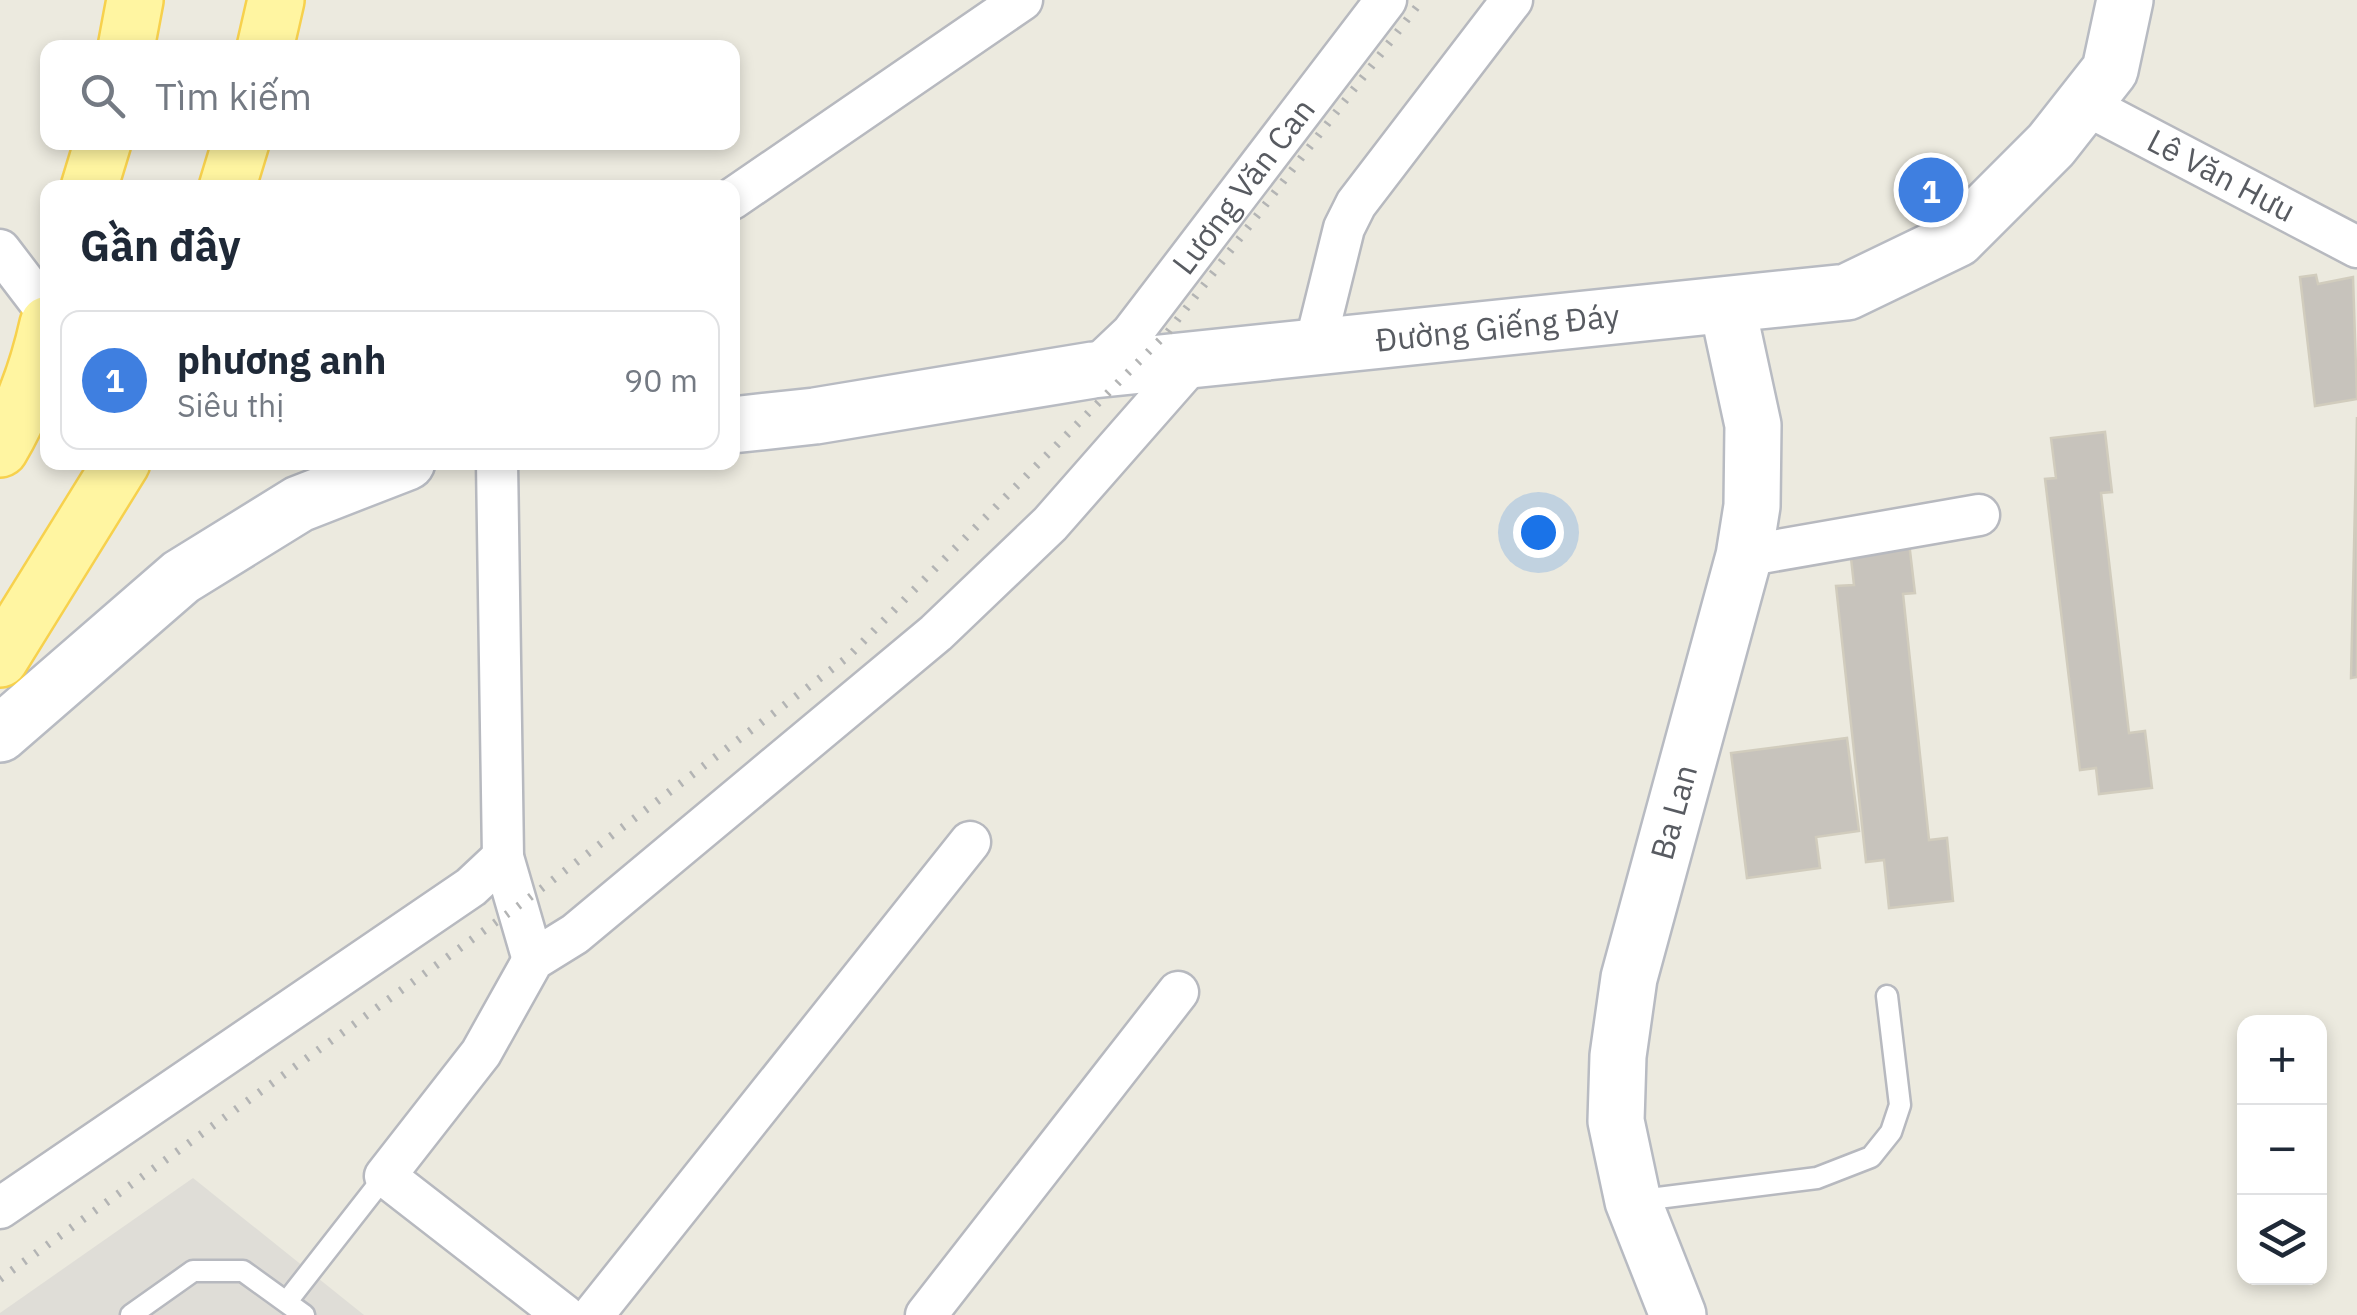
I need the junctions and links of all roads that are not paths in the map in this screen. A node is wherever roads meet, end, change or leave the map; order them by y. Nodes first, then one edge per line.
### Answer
1 (135, 0) edge
2 (276, 0) edge
3 (1022, 0) edge
4 (1386, 0) edge
5 (1512, 0) edge
6 (2125, 0) edge
7 (128, 40) edge
8 (267, 40) edge
9 (2084, 104) junction
10 (101, 150) edge
11 (91, 180) edge
12 (740, 194) edge
13 (2357, 247) edge
14 (0, 250) edge
15 (1726, 305) junction
16 (40, 332) edge
17 (1315, 345) junction
18 (1195, 359) junction
19 (40, 362) edge
20 (1093, 370) junction
21 (740, 423) edge
22 (22, 432) edge
23 (117, 470) edge
24 (386, 470) edge
25 (497, 470) edge
26 (1978, 514) dead end
27 (1744, 556) junction
28 (0, 659) edge
29 (0, 734) edge
30 (970, 842) dead end
31 (504, 856) junction
32 (533, 960) junction
33 (1178, 992) dead end
34 (1887, 996) dead end
35 (385, 1176) junction
36 (1633, 1201) junction
37 (0, 1208) edge
38 (288, 1300) junction
39 (131, 1315) edge
40 (304, 1315) edge
41 (564, 1315) edge
42 (594, 1315) edge
43 (926, 1315) edge
44 (1678, 1315) edge

1 - 7 main road
2 - 8 main road
3 - 12 street
4 - 20 street, Lương Văn Can
5 - 17 street
6 - 9 main road, Đường Giếng Đáy
9 - 13 street, Lê Văn Hưu
9 - 15 main road, Đường Giếng Đáy
10 - 11 main road
14 - 16 street
15 - 17 main road, Đường Giếng Đáy
15 - 27 main road, Ba Lan
17 - 18 main road, Đường Giếng Đáy
18 - 20 main road, Đường Giếng Đáy
18 - 32 street
19 - 22 main road
20 - 21 main road, Đường Giếng Đáy
23 - 28 main road
24 - 29 main road
25 - 31 street
26 - 27 street
27 - 36 main road, Ba Lan
30 - 42 street
31 - 32 street
31 - 37 street
32 - 35 street
33 - 43 street
34 - 36 lane
35 - 38 lane
35 - 41 street
36 - 44 main road, Ba Lan
38 - 39 lane
38 - 40 lane

